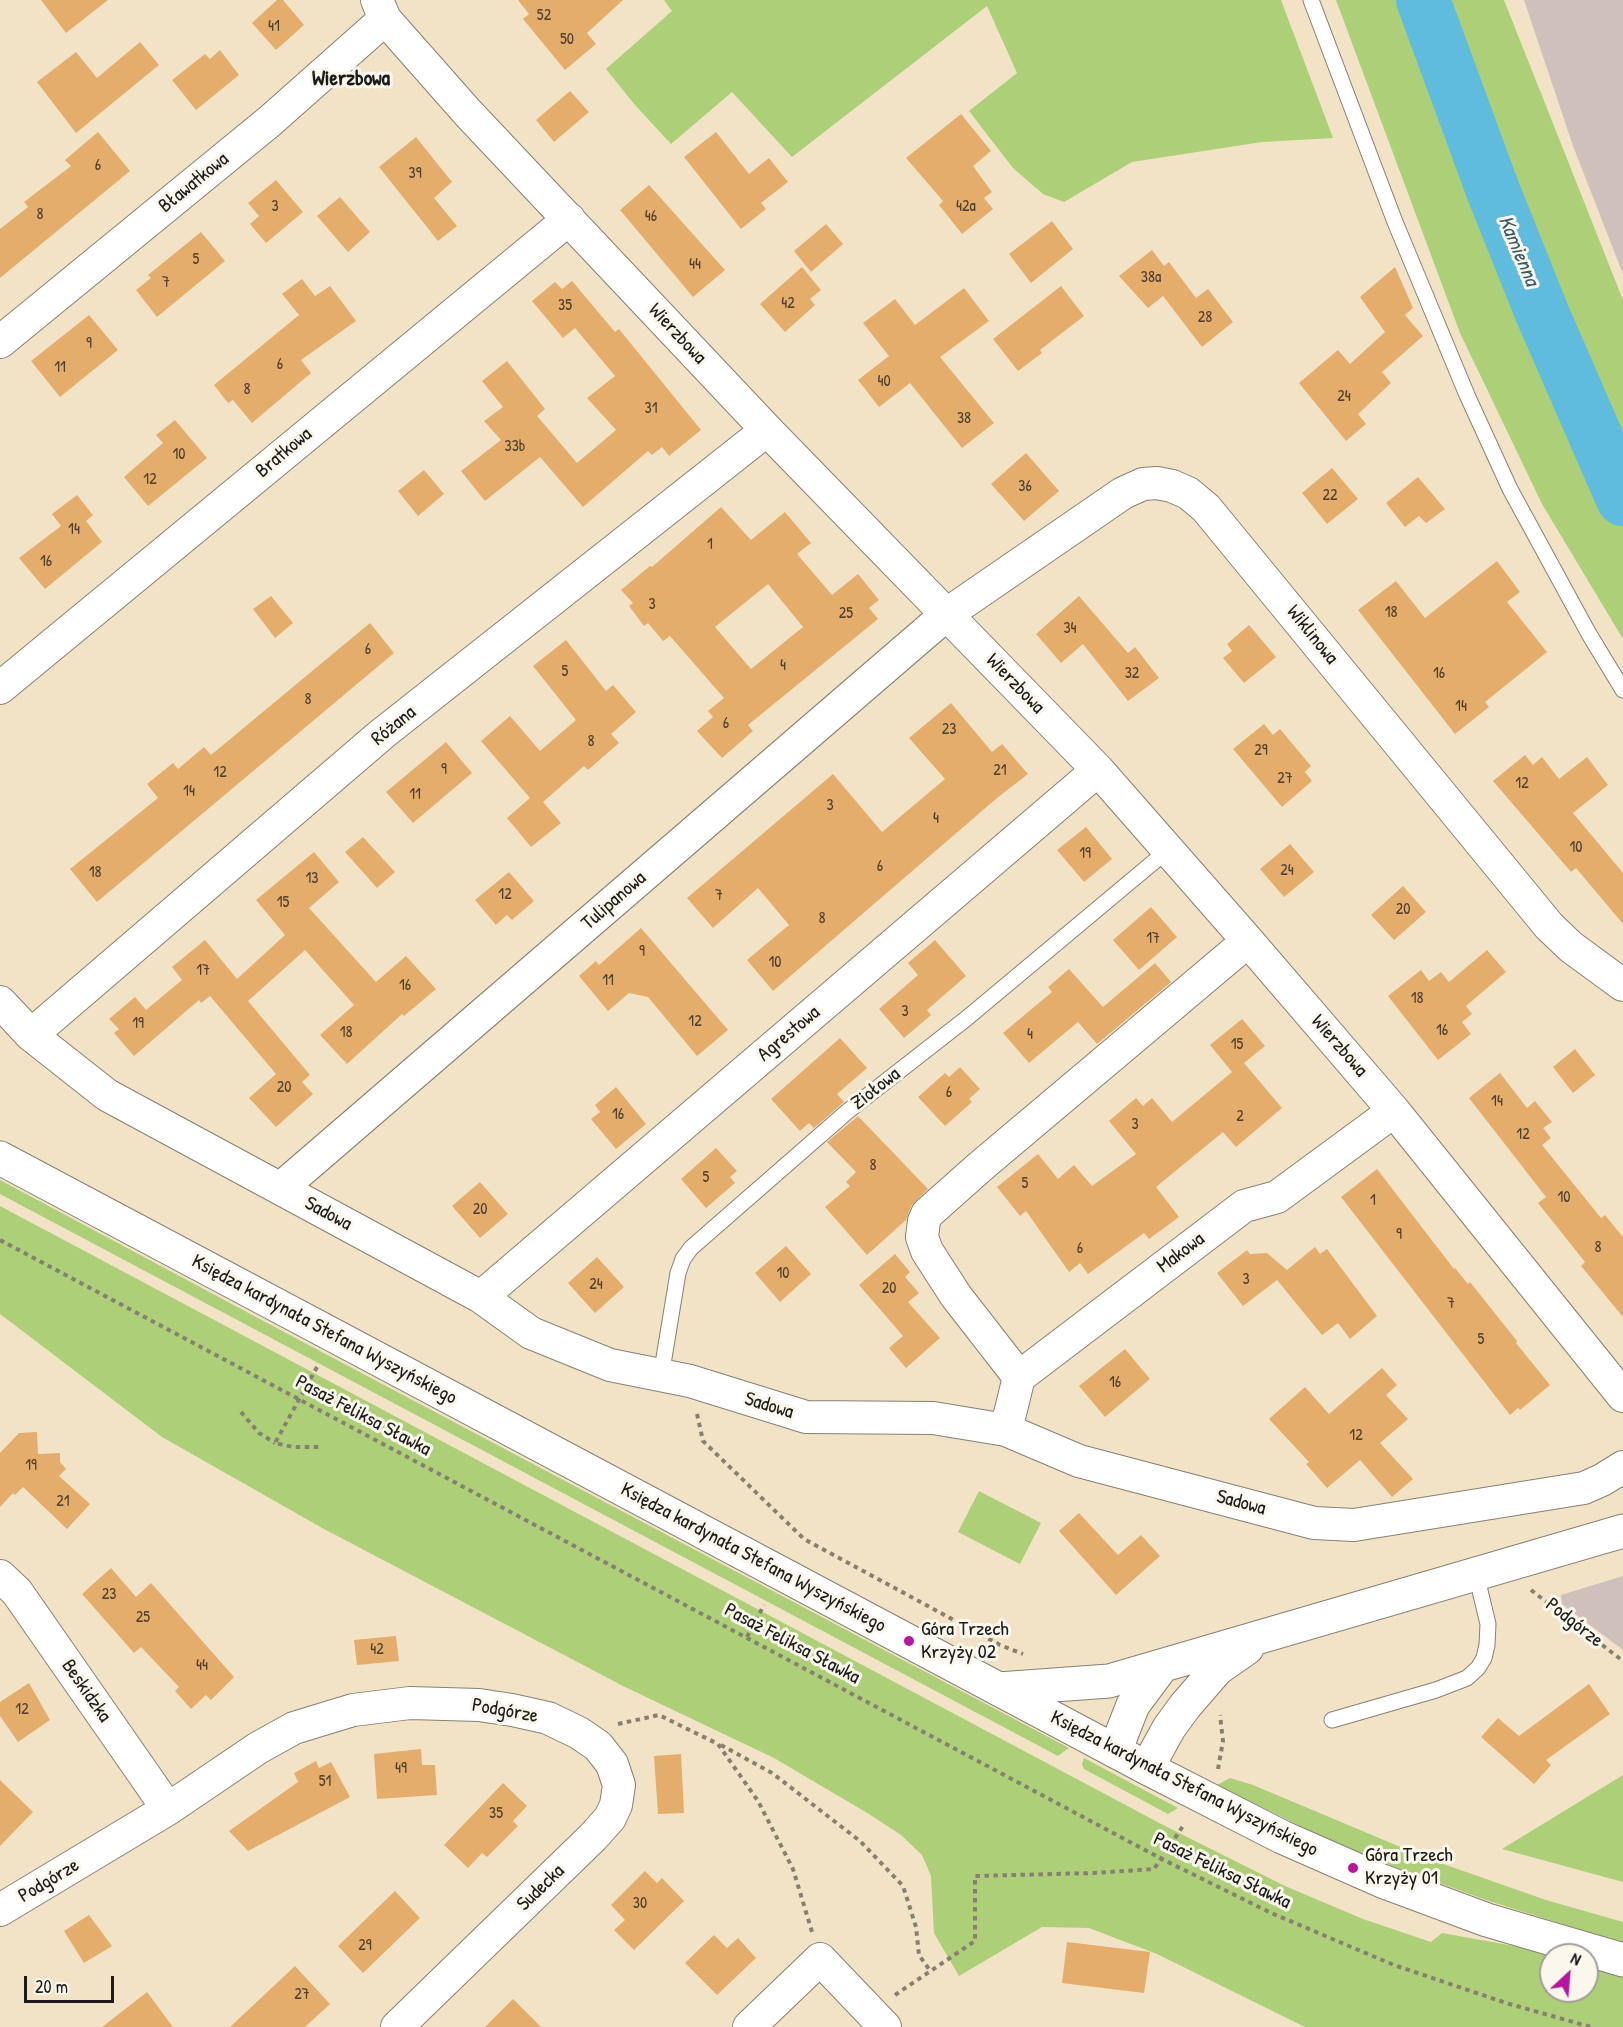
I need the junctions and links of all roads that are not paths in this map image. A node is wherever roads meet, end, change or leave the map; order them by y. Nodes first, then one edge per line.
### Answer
1 (1311, 0) edge
2 (381, 10) edge
3 (569, 219) junction
4 (0, 342) edge
5 (767, 430) junction
6 (947, 614) junction
7 (0, 688) edge
8 (1623, 690) edge
9 (1098, 771) junction
10 (1168, 850) junction
11 (1248, 941) junction
12 (1623, 985) edge
13 (0, 1002) edge
14 (31, 1035) junction
15 (1394, 1111) junction
16 (0, 1158) edge
17 (281, 1188) junction
18 (481, 1297) junction
19 (661, 1376) junction
20 (1019, 1377) junction
21 (1623, 1396) edge
22 (1006, 1430) junction
23 (1623, 1467) edge
24 (1623, 1531) edge
25 (1476, 1574) junction
26 (0, 1576) edge
27 (1263, 1637) junction
28 (1162, 1666) junction
29 (999, 1689) junction
30 (1332, 1720) dead end
31 (579, 1733) joint
32 (1115, 1751) junction
33 (1147, 1768) junction
34 (168, 1809) junction
35 (0, 1911) edge
36 (1623, 1960) edge
37 (878, 2019) edge
38 (397, 2027) edge
39 (749, 2027) edge

1 - 8 lane
2 - 3 street, Wierzbowa
2 - 4 street, Bławatkowa
3 - 5 street, Wierzbowa
3 - 7 street, Bratkowa
5 - 6 street, Wierzbowa
5 - 14 street, Różana
6 - 9 street, Wierzbowa
6 - 12 street, Wiklinowa
6 - 17 street, Tulipanowa
9 - 10 street, Wierzbowa
9 - 18 street, Agrestowa
10 - 11 street, Wierzbowa
10 - 19 lane, Ziołowa
11 - 15 street, Wierzbowa
11 - 20 street
13 - 14 street, Sadowa
14 - 17 street, Sadowa
15 - 20 street, Makowa
15 - 21 street, Wierzbowa
16 - 29 main road, Księdza kardynała Stefana Wyszyńskiego
17 - 18 street, Sadowa
18 - 19 street, Sadowa
19 - 22 street, Sadowa
20 - 22 street
22 - 23 street, Sadowa
24 - 25 main road
25 - 27 main road
25 - 30 lane
26 - 34 street, Beskidzka
27 - 28 main road
27 - 33 main road
28 - 29 main road
28 - 32 main road
29 - 32 main road, Księdza kardynała Stefana Wyszyńskiego
31 - 34 street, Podgórze
31 - 38 street, Sudecka
32 - 33 main road, Księdza kardynała Stefana Wyszyńskiego
33 - 36 main road, Księdza kardynała Stefana Wyszyńskiego
34 - 35 street, Podgórze
37 - 39 street

